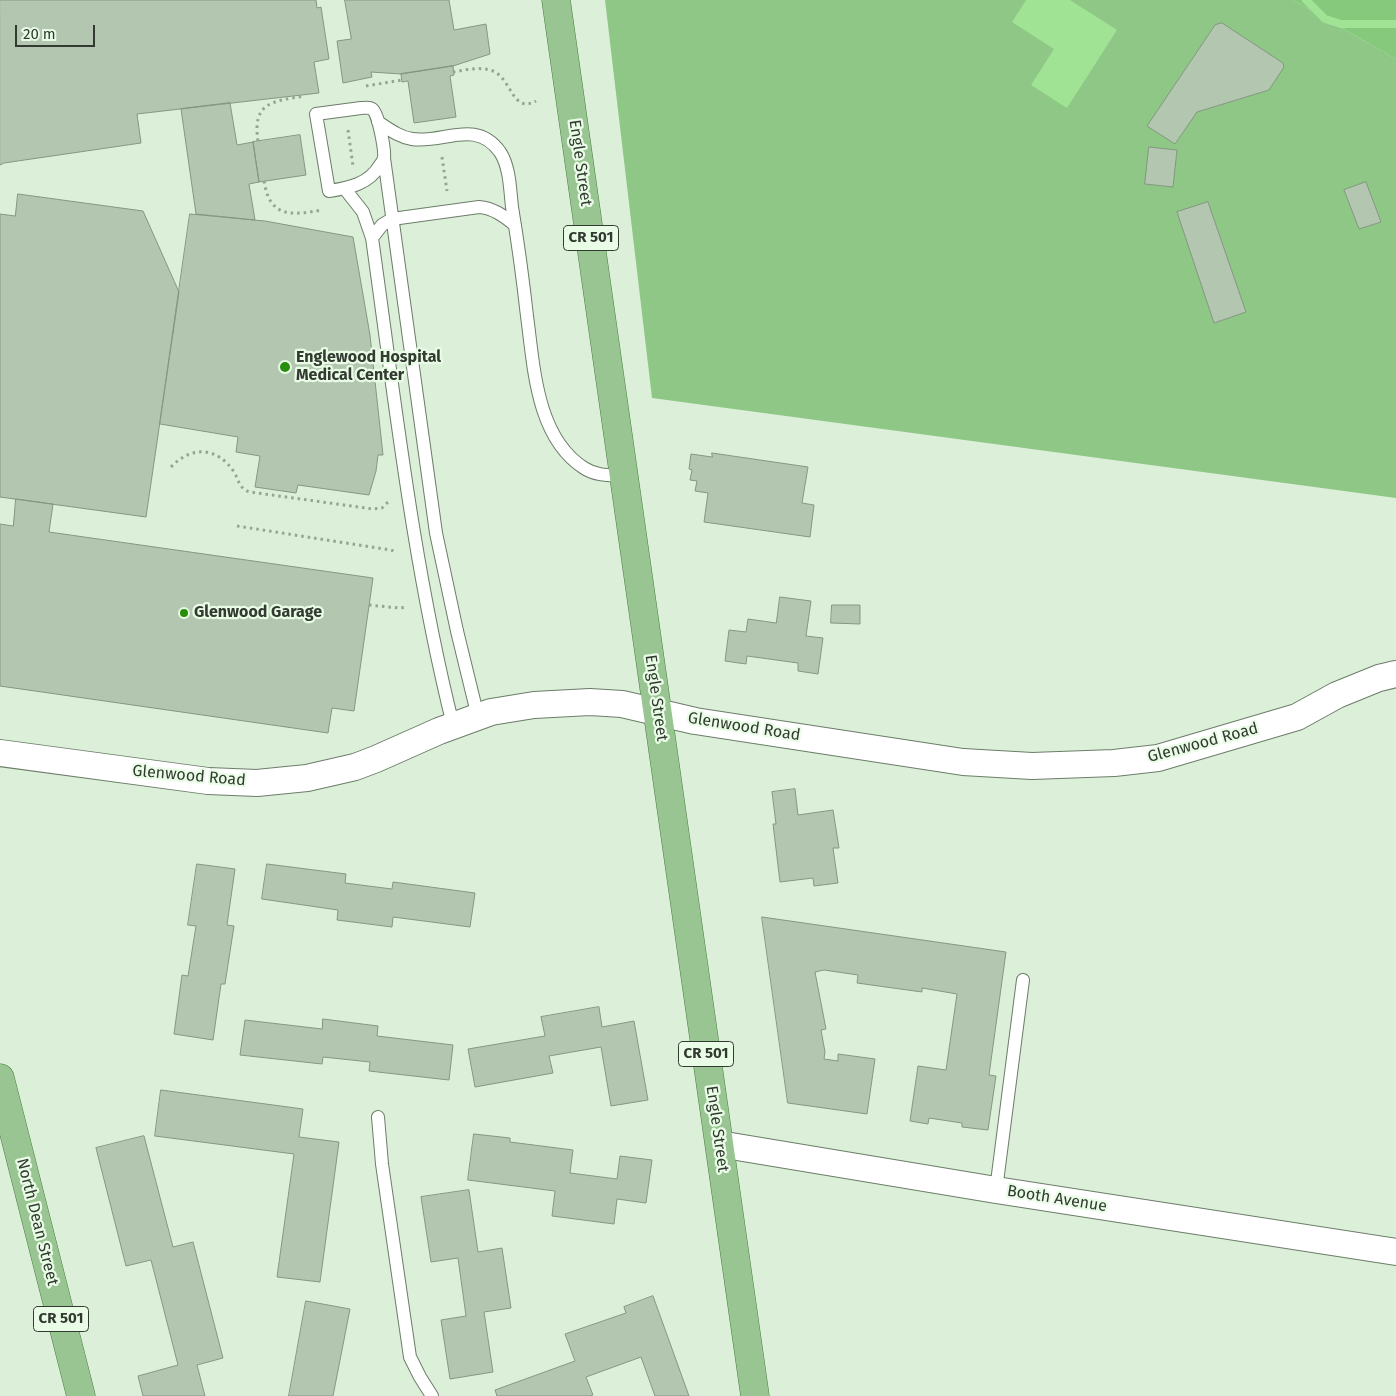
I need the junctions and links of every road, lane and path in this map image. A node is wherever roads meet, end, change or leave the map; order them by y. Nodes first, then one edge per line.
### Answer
1 (556, 0) edge
2 (453, 72) dead end
3 (536, 101) dead end
4 (378, 122) junction
5 (347, 125) dead end
6 (439, 137) junction
7 (384, 158) junction
8 (354, 169) dead end
9 (264, 181) dead end
10 (345, 189) junction
11 (327, 209) dead end
12 (450, 211) junction
13 (392, 219) junction
14 (515, 225) junction
15 (372, 238) junction
16 (171, 467) dead end
17 (625, 476) junction
18 (390, 500) dead end
19 (237, 526) dead end
20 (400, 554) dead end
21 (369, 605) dead end
22 (410, 605) dead end
23 (1396, 674) edge
24 (658, 711) junction
25 (478, 717) junction
26 (453, 725) junction
27 (0, 753) edge
28 (1022, 980) dead end
29 (0, 1078) edge
30 (378, 1117) dead end
31 (719, 1144) junction
32 (996, 1190) junction
33 (1396, 1252) edge
34 (81, 1396) edge
35 (432, 1396) edge
36 (755, 1396) edge

1 - 17 main road, Engle Street / CR 501
2 - 3 path
4 - 6 lane
4 - 7 lane
4 - 10 lane
5 - 8 path
6 - 12 path
6 - 14 lane
7 - 10 lane
7 - 13 lane
9 - 11 path
10 - 15 lane
12 - 13 lane
12 - 14 lane
13 - 15 lane
13 - 25 lane
14 - 17 lane
15 - 26 lane
16 - 18 path
17 - 24 main road, Engle Street / CR 501
19 - 20 path
21 - 22 path
23 - 24 street, Glenwood Road
24 - 25 street, Glenwood Road
24 - 31 main road, Engle Street / CR 501
25 - 26 street, Glenwood Road
26 - 27 street, Glenwood Road
28 - 32 lane
29 - 34 main road, North Dean Street / CR 501
30 - 35 lane
31 - 32 street, Booth Avenue
31 - 36 main road, Engle Street / CR 501
32 - 33 street, Booth Avenue

